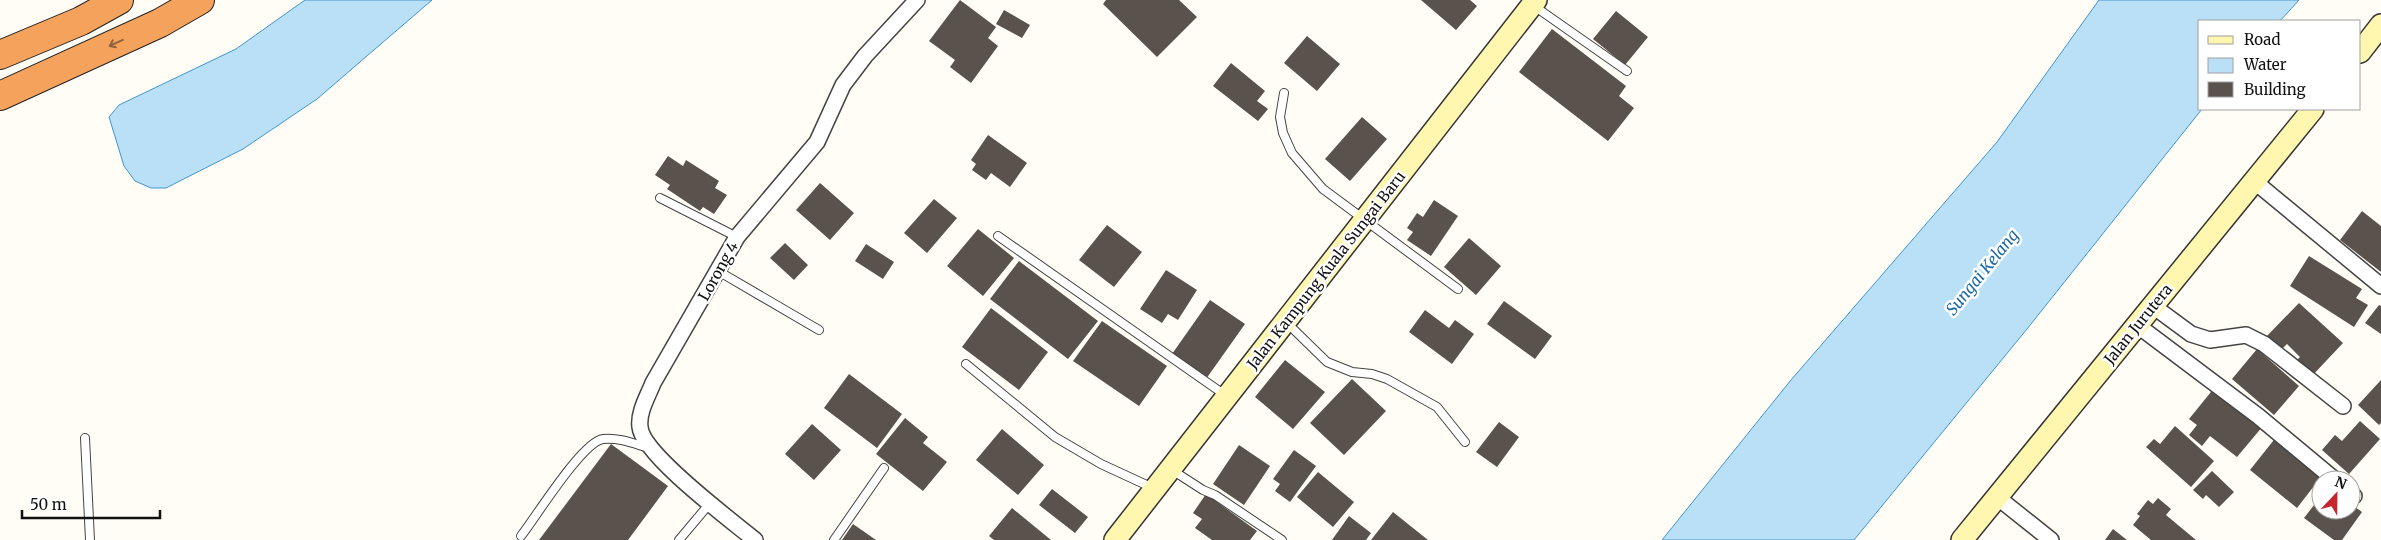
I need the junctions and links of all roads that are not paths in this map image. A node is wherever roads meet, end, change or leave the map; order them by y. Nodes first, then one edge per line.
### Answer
1 (119, 0) edge
2 (200, 0) edge
3 (918, 0) edge
4 (1534, 2) edge
5 (81, 21) junction
6 (2379, 31) edge
7 (0, 35) edge
8 (2361, 51) edge
9 (0, 55) edge
10 (1627, 71) dead end
11 (1284, 93) dead end
12 (1, 96) edge
13 (2312, 110) edge
14 (2254, 181) junction
15 (660, 198) dead end
16 (1364, 221) junction
17 (998, 236) dead end
18 (737, 237) junction
19 (718, 272) junction
20 (2381, 286) edge
21 (1458, 289) dead end
22 (2153, 306) junction
23 (1286, 322) junction
24 (2137, 325) junction
25 (819, 330) dead end
26 (966, 364) dead end
27 (1227, 396) junction
28 (2343, 406) dead end
29 (85, 438) dead end
30 (1465, 442) dead end
31 (650, 448) junction
32 (884, 468) dead end
33 (1170, 469) junction
34 (2323, 470) edge
35 (1155, 488) junction
36 (1997, 497) junction
37 (711, 502) junction
38 (521, 536) dead end
39 (90, 540) edge
40 (679, 540) edge
41 (756, 540) edge
42 (834, 540) edge
43 (1114, 540) edge
44 (1282, 540) edge
45 (1962, 540) edge
46 (2051, 540) edge

1 - 5 highway
2 -> 12 highway
3 - 18 street, Lorong 4
4 - 10 lane
4 - 16 street, Jalan Kampung Kuala Sungai Baru
5 - 7 highway
5 - 9 highway
6 - 8 street
11 - 16 lane
13 - 14 street, Jalan Jurutera
14 - 20 street
14 - 22 street, Jalan Jurutera
15 - 18 lane
16 - 21 lane
16 - 23 street, Jalan Kampung Kuala Sungai Baru
17 - 27 lane
18 - 19 street, Lorong 4
19 - 25 lane
19 - 31 street, Lorong 4
22 - 24 street, Jalan Jurutera
22 - 28 street
23 - 27 street, Jalan Kampung Kuala Sungai Baru
23 - 30 lane
24 - 34 street
24 - 36 street, Jalan Jurutera
26 - 35 lane
27 - 33 street, Jalan Kampung Kuala Sungai Baru
29 - 39 lane
31 - 37 street, Lorong 4
31 - 38 lane
32 - 42 lane
33 - 35 street, Jalan Kampung Kuala Sungai Baru
33 - 44 lane
35 - 43 street, Jalan Kampung Kuala Sungai Baru
36 - 45 street, Jalan Jurutera
36 - 46 street
37 - 40 lane
37 - 41 street, Lorong 4

